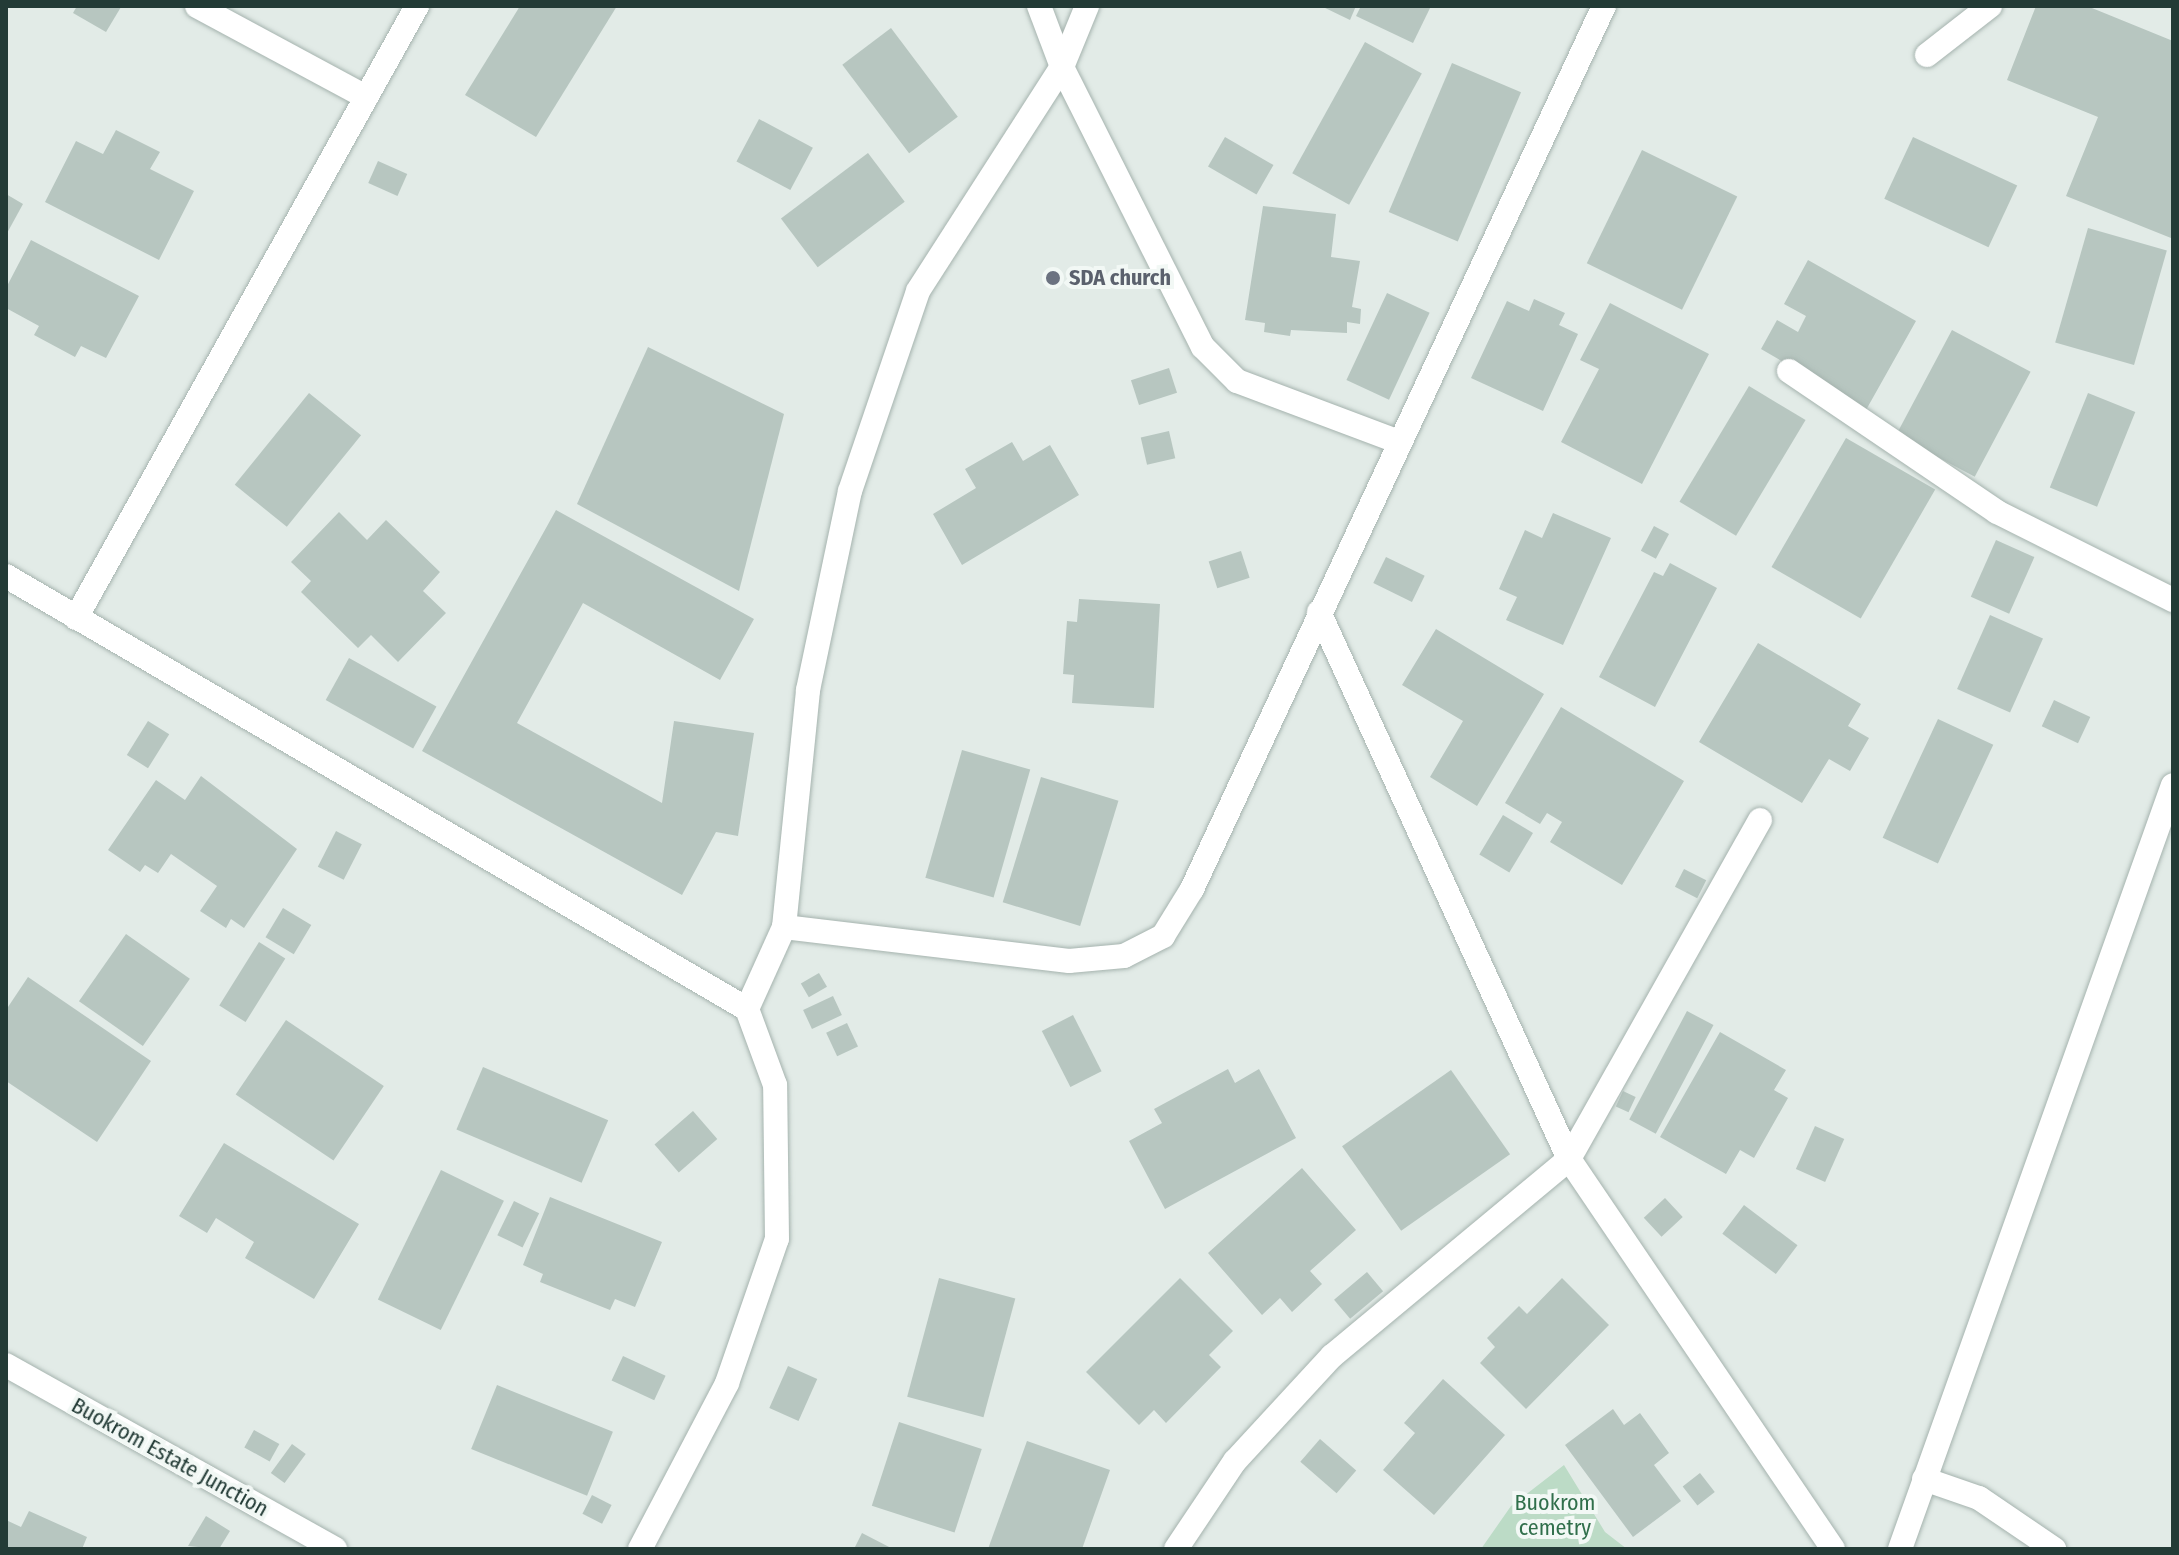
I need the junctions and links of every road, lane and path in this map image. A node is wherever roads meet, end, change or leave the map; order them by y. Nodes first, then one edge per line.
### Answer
1 (197, 6) edge
2 (417, 6) edge
3 (1039, 6) edge
4 (1087, 6) edge
5 (1604, 6) edge
6 (1990, 6) edge
7 (1927, 55) dead end
8 (1062, 67) junction
9 (366, 97) junction
10 (1789, 371) dead end
11 (1399, 442) junction
12 (6, 576) edge
13 (2173, 600) edge
14 (1319, 612) junction
15 (76, 618) junction
16 (2171, 799) edge
17 (1760, 820) dead end
18 (784, 927) junction
19 (747, 1009) junction
20 (1569, 1159) junction
21 (6, 1365) edge
22 (1924, 1479) junction
23 (335, 1549) edge
24 (640, 1549) edge
25 (1176, 1549) edge
26 (1833, 1549) edge
27 (1900, 1549) edge
28 (2054, 1549) edge

1 - 9 street
2 - 9 street
3 - 8 street
4 - 8 street
5 - 11 street
6 - 7 street
8 - 11 street
8 - 18 street
9 - 15 street
10 - 13 street
11 - 14 street
12 - 15 street
14 - 18 street
14 - 20 street
15 - 19 street
16 - 22 street
17 - 20 street
18 - 19 street
19 - 24 street
20 - 25 street
20 - 26 street
21 - 23 street, Buokrom Estate Junction
22 - 27 street
22 - 28 street

